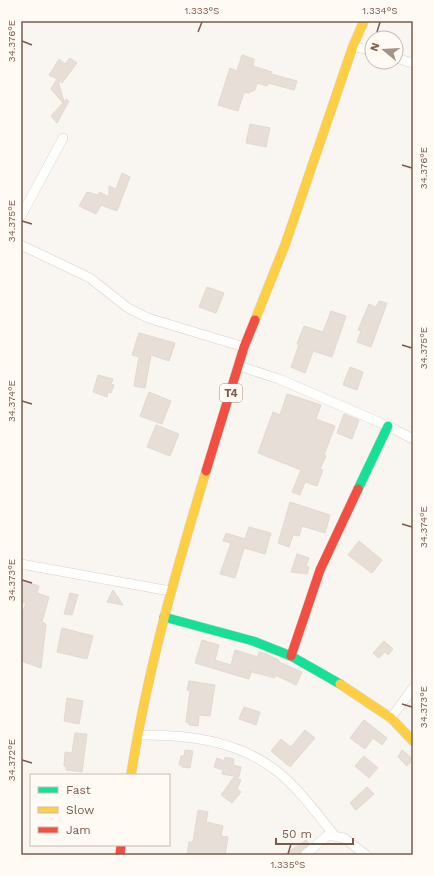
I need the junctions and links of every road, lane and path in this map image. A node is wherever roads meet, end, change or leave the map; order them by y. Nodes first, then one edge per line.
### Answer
1 (364, 21) edge
2 (353, 46) junction
3 (364, 49) edge
4 (63, 138) dead end
5 (21, 216) edge
6 (21, 245) edge
7 (244, 347) junction
8 (239, 366) junction
9 (388, 426) junction
10 (413, 439) edge
11 (21, 564) edge
12 (170, 591) junction
13 (164, 617) junction
14 (291, 656) junction
15 (413, 688) edge
16 (391, 718) junction
17 (137, 735) junction
18 (413, 741) edge
19 (131, 774) edge
20 (335, 836) junction
21 (305, 855) edge
22 (366, 855) edge

1 - 2 main road, T4
2 - 3 street
2 - 7 main road, T4
4 - 5 street
6 - 7 street
7 - 8 main road, T4
8 - 9 street
8 - 12 main road, T4
9 - 10 street
9 - 14 main road
11 - 12 street
12 - 13 main road, T4
13 - 14 main road
13 - 17 main road, T4
14 - 16 main road
15 - 16 street
16 - 18 main road
17 - 19 main road, T4
17 - 20 street
20 - 21 street
20 - 22 street

